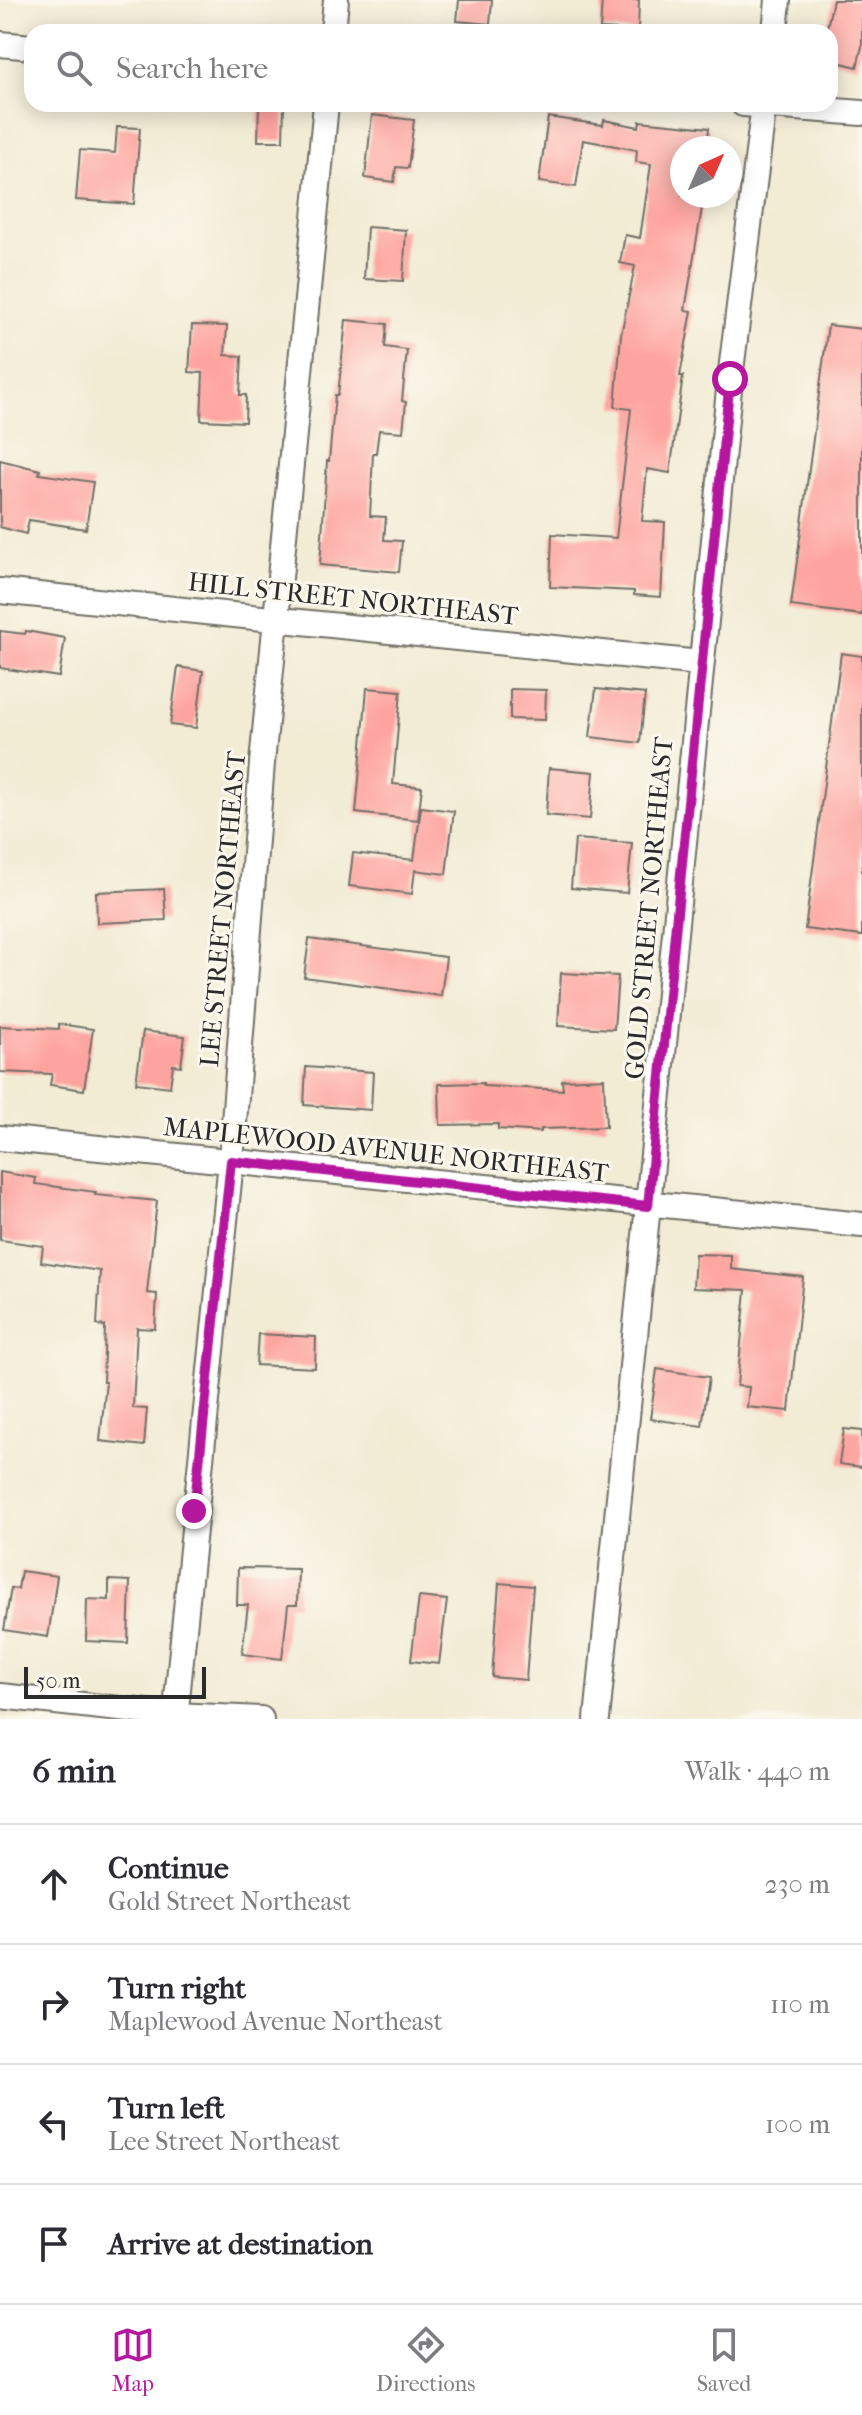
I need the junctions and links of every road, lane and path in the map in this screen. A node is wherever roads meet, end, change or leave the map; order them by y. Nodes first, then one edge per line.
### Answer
1 (336, 0) edge
2 (778, 0) edge
3 (334, 24) edge
4 (776, 24) edge
5 (0, 44) edge
6 (24, 46) edge
7 (838, 111) edge
8 (325, 112) edge
9 (756, 112) edge
10 (862, 113) edge
11 (0, 591) edge
12 (278, 619) junction
13 (700, 663) junction
14 (0, 1138) edge
15 (231, 1161) junction
16 (648, 1206) junction
17 (862, 1225) edge
18 (0, 1696) edge
19 (175, 1717) edge
20 (261, 1719) edge
21 (597, 1719) edge

1 - 3 street
2 - 4 street
5 - 6 street
7 - 10 street
8 - 12 street, LEE STREET NORTHEAST
9 - 13 street, GOLD STREET NORTHEAST
11 - 12 street, HILL STREET NORTHEAST
12 - 13 street, HILL STREET NORTHEAST
12 - 15 street, LEE STREET NORTHEAST
13 - 16 street, GOLD STREET NORTHEAST
14 - 15 street, MAPLEWOOD AVENUE NORTHEAST
15 - 16 street, MAPLEWOOD AVENUE NORTHEAST
15 - 19 street, LEE STREET NORTHEAST
16 - 17 street, MAPLEWOOD AVENUE NORTHEAST
16 - 21 street, GOLD STREET NORTHEAST
18 - 19 street
19 - 20 street

